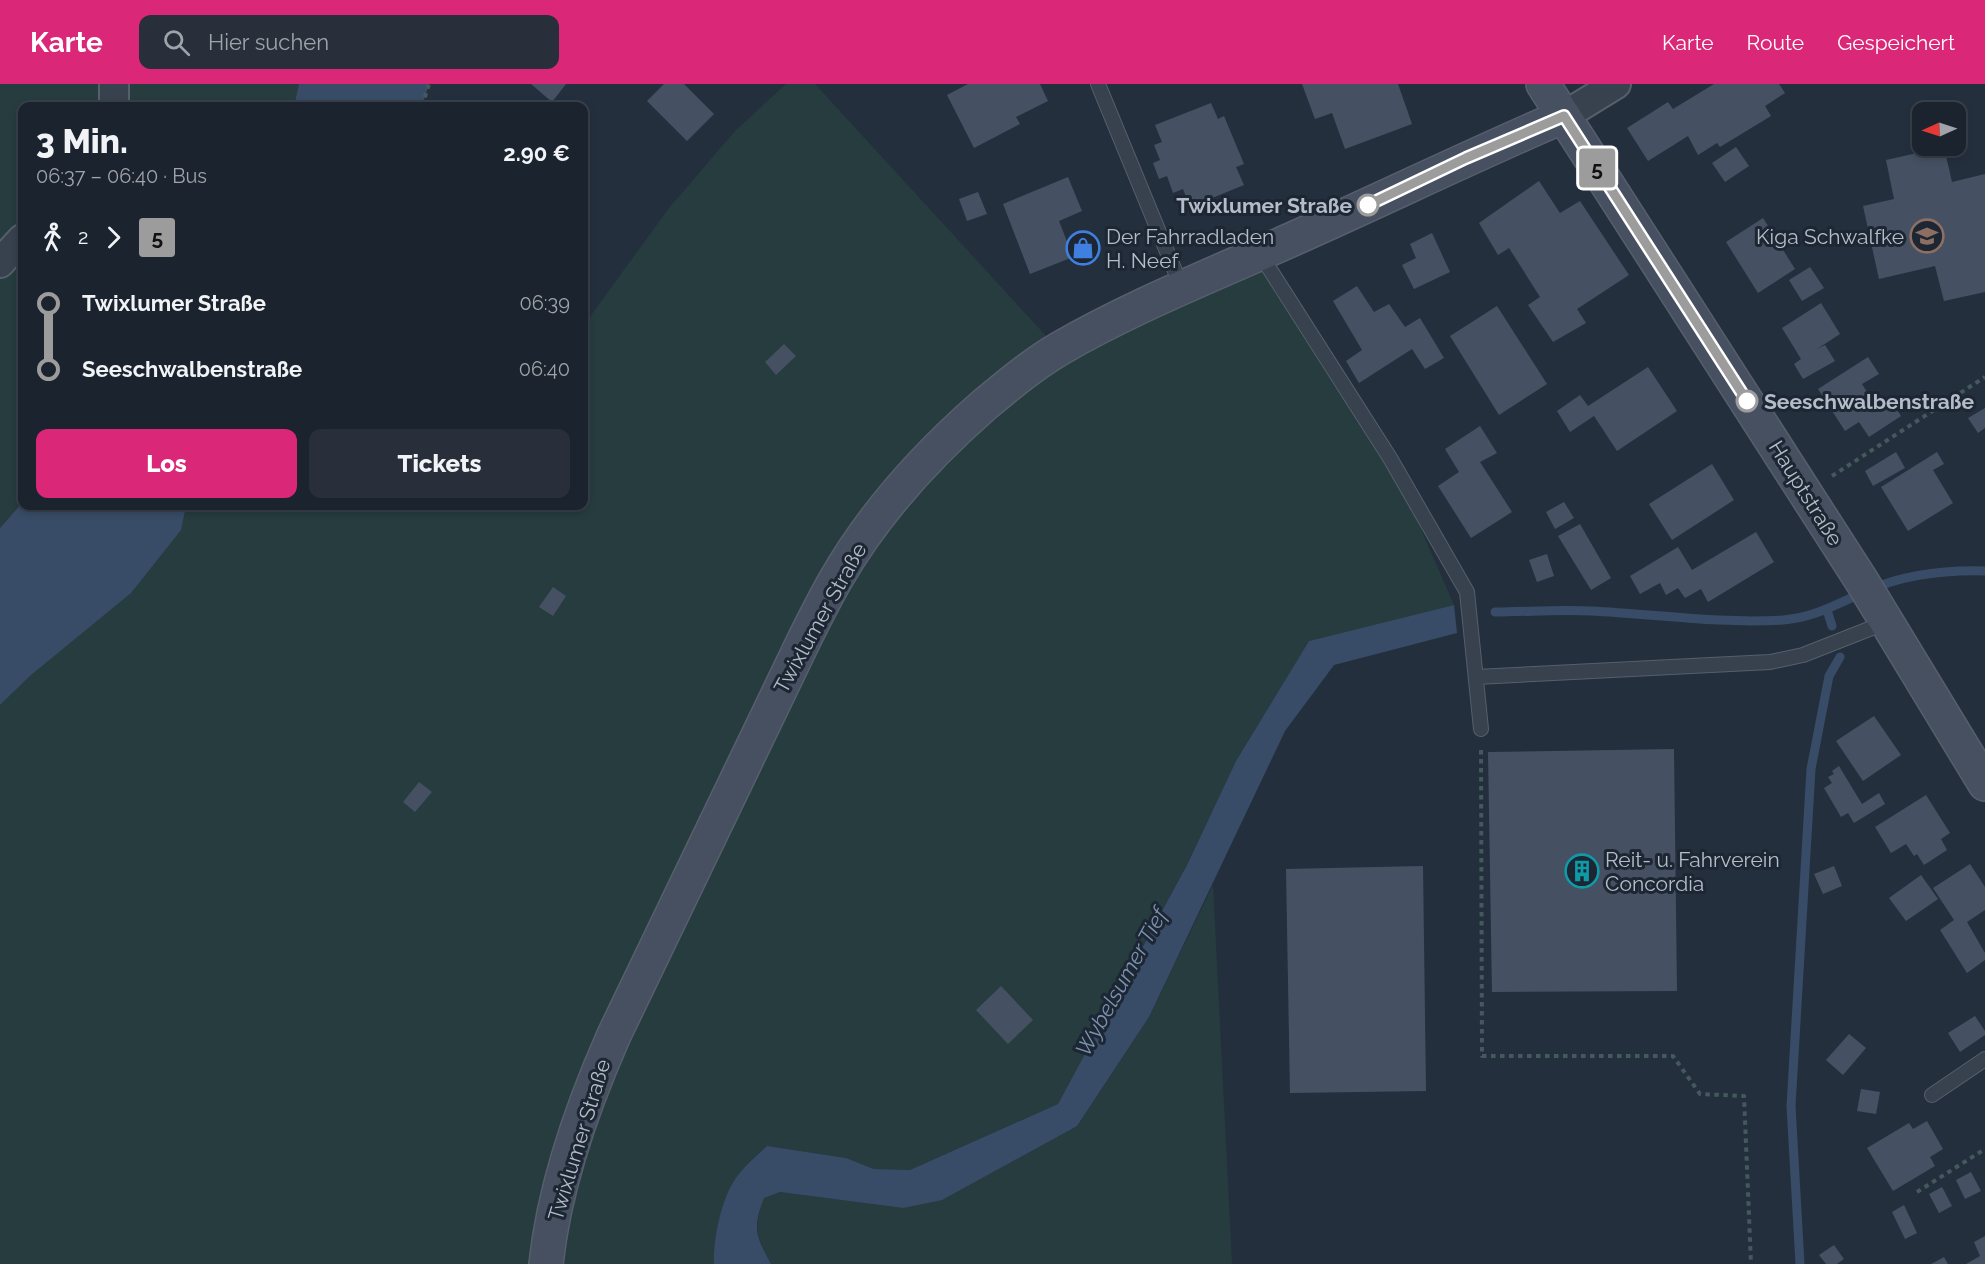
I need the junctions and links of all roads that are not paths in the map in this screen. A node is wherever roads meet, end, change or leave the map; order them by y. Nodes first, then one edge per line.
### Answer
1 (114, 84) edge
2 (1098, 84) edge
3 (1543, 84) edge
4 (1616, 84) edge
5 (114, 102) edge
6 (1564, 116) junction
7 (18, 243) edge
8 (1260, 254) junction
9 (0, 263) edge
10 (1182, 288) junction
11 (1874, 600) junction
12 (1476, 677) junction
13 (1481, 729) road end
14 (1985, 784) edge
15 (1985, 1059) edge
16 (1932, 1095) dead end
17 (546, 1264) edge

1 - 5 street
2 - 10 lane
3 - 6 street, Hauptstraße
4 - 6 street
6 - 8 street, Twixlumer Straße
6 - 11 street, Hauptstraße
7 - 9 street
8 - 10 street, Twixlumer Straße
8 - 12 lane
10 - 17 street, Twixlumer Straße
11 - 12 lane
11 - 14 street, Hauptstraße
12 - 13 lane
15 - 16 lane

